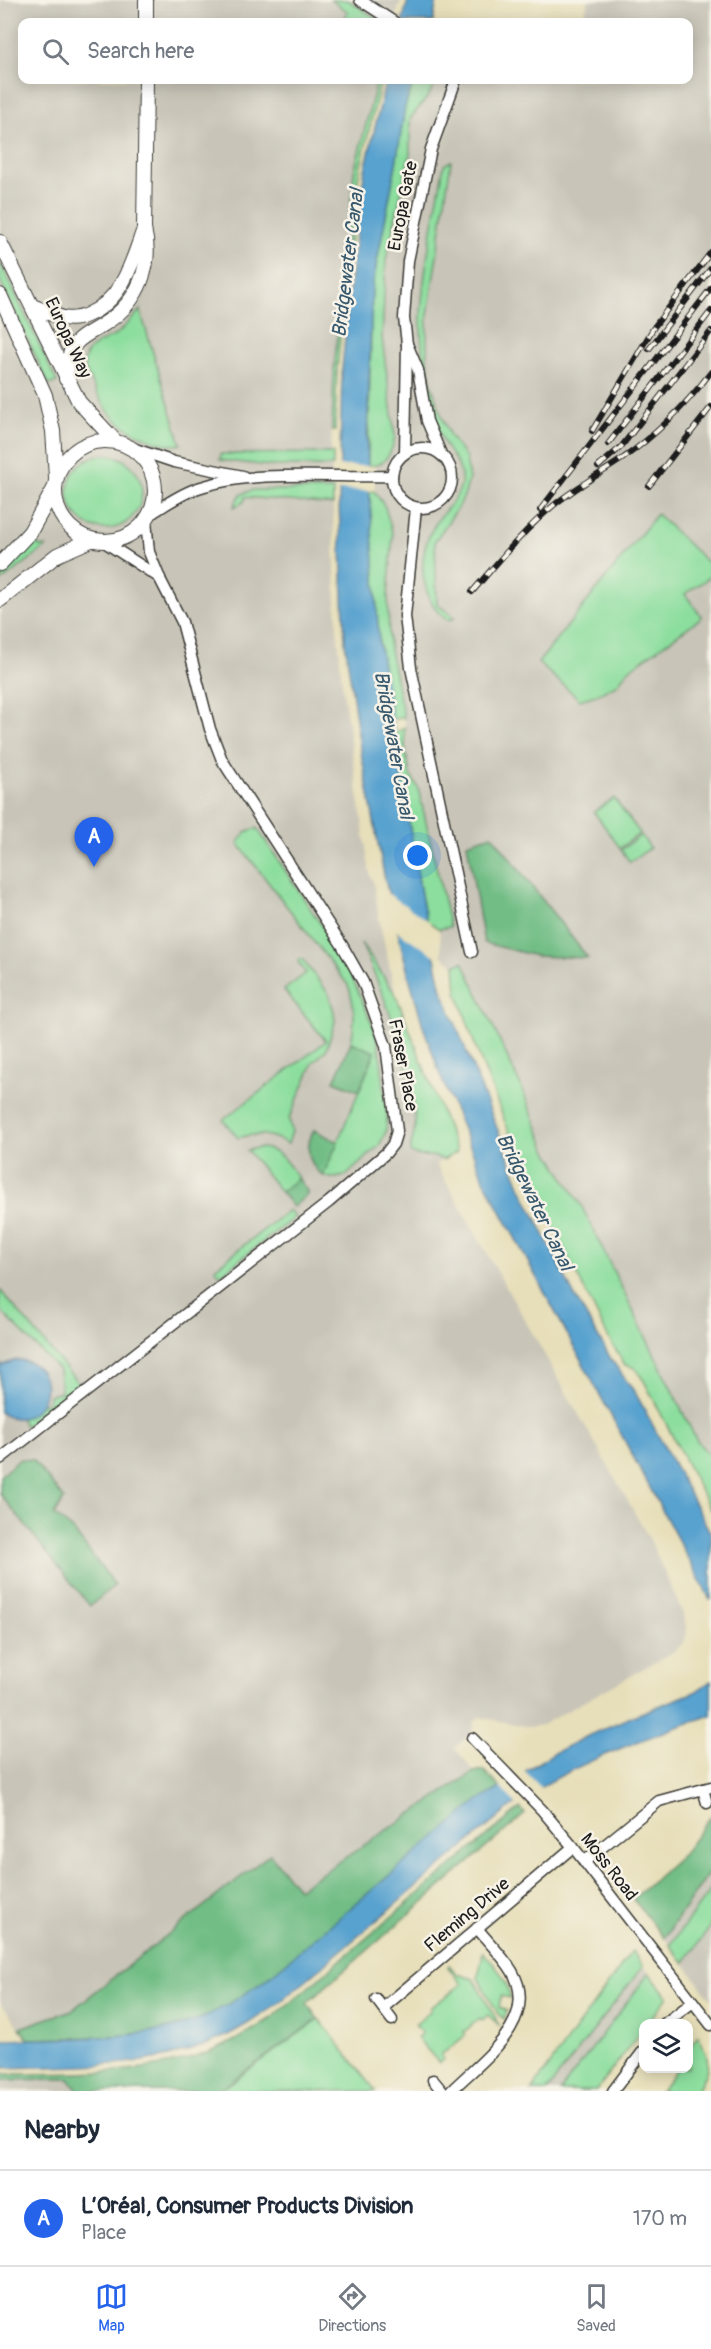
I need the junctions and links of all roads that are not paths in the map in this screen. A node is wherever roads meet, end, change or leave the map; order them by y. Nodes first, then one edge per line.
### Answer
1 (146, 0) edge
2 (360, 0) edge
3 (146, 18) edge
4 (387, 18) edge
5 (146, 84) edge
6 (455, 84) edge
7 (144, 229) junction
8 (0, 242) edge
9 (0, 294) edge
10 (34, 307) junction
11 (406, 344) junction
12 (66, 379) junction
13 (116, 441) junction
14 (132, 448) junction
15 (405, 453) junction
16 (441, 455) junction
17 (392, 476) junction
18 (252, 478) junction
19 (55, 483) junction
20 (416, 508) junction
21 (148, 518) junction
22 (97, 541) junction
23 (0, 564) edge
24 (160, 579) junction
25 (0, 600) edge
26 (472, 952) dead end
27 (0, 1458) edge
28 (472, 1738) dead end
29 (707, 1788) edge
30 (707, 1803) dead end
31 (573, 1847) junction
32 (584, 1862) junction
33 (477, 1928) junction
34 (693, 2002) junction
35 (671, 2019) edge
36 (392, 2020) dead end
37 (711, 2025) edge
38 (639, 2057) edge
39 (433, 2080) dead end
40 (442, 2091) edge
41 (452, 2091) edge
42 (613, 2091) edge

1 - 3 street
2 - 4 street
5 - 7 street
6 - 11 street, Europa Gate
7 - 10 street
7 - 12 street
8 - 10 street, Europa Way
9 - 19 street
10 - 12 street, Europa Way
11 - 15 street, Europa Gate
11 - 16 street, Europa Gate
12 - 13 street, Europa Way
13 - 14 street
13 - 19 street
14 - 18 street
14 - 21 street
15 - 16 street
15 - 17 street
16 - 20 street
17 - 18 street
17 - 20 street
18 - 21 street
19 - 22 street
19 - 23 street
20 - 26 street
21 - 22 street
21 - 24 street, Fraser Place
22 - 24 street, Fraser Place
22 - 25 street
24 - 27 street, Fraser Place
28 - 31 street, Moss Road
29 - 30 street
29 - 32 street
31 - 32 street, Moss Road
31 - 33 street, Fleming Drive
32 - 34 street, Moss Road
33 - 36 street, Fleming Drive
33 - 41 street
34 - 35 street
34 - 37 street, Moss Road
38 - 42 street
39 - 40 street

